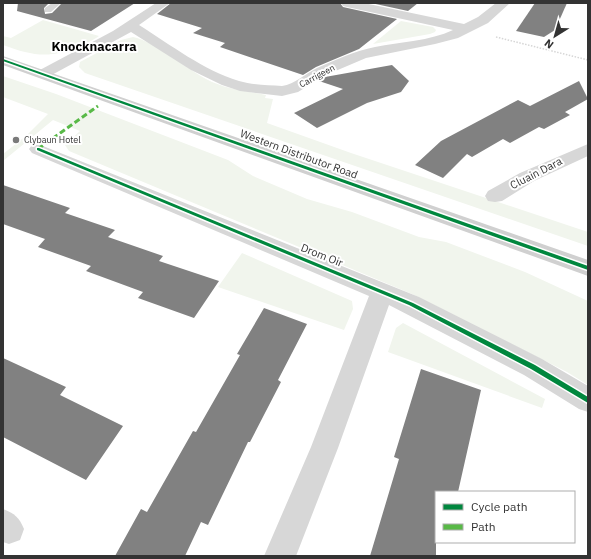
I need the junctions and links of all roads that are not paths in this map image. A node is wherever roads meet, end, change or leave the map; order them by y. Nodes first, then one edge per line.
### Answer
1 (57, 3) edge
2 (164, 3) edge
3 (347, 3) edge
4 (504, 3) edge
5 (48, 10) dead end
6 (131, 26) junction
7 (466, 29) junction
8 (3, 60) edge
9 (43, 74) junction
10 (38, 149) dead end
11 (585, 152) edge
12 (495, 196) dead end
13 (588, 268) edge
14 (382, 292) junction
15 (588, 400) edge
16 (280, 556) edge

1 - 5 lane
2 - 6 street
3 - 7 street
4 - 7 street, Carrigeen
6 - 7 street, Carrigeen
6 - 9 street
8 - 9 street, Western Distributor Road
9 - 13 street, Western Distributor Road
10 - 14 street, Drom Oir
11 - 12 street, Cluain Dara
14 - 15 street, Drom Oir
14 - 16 street

